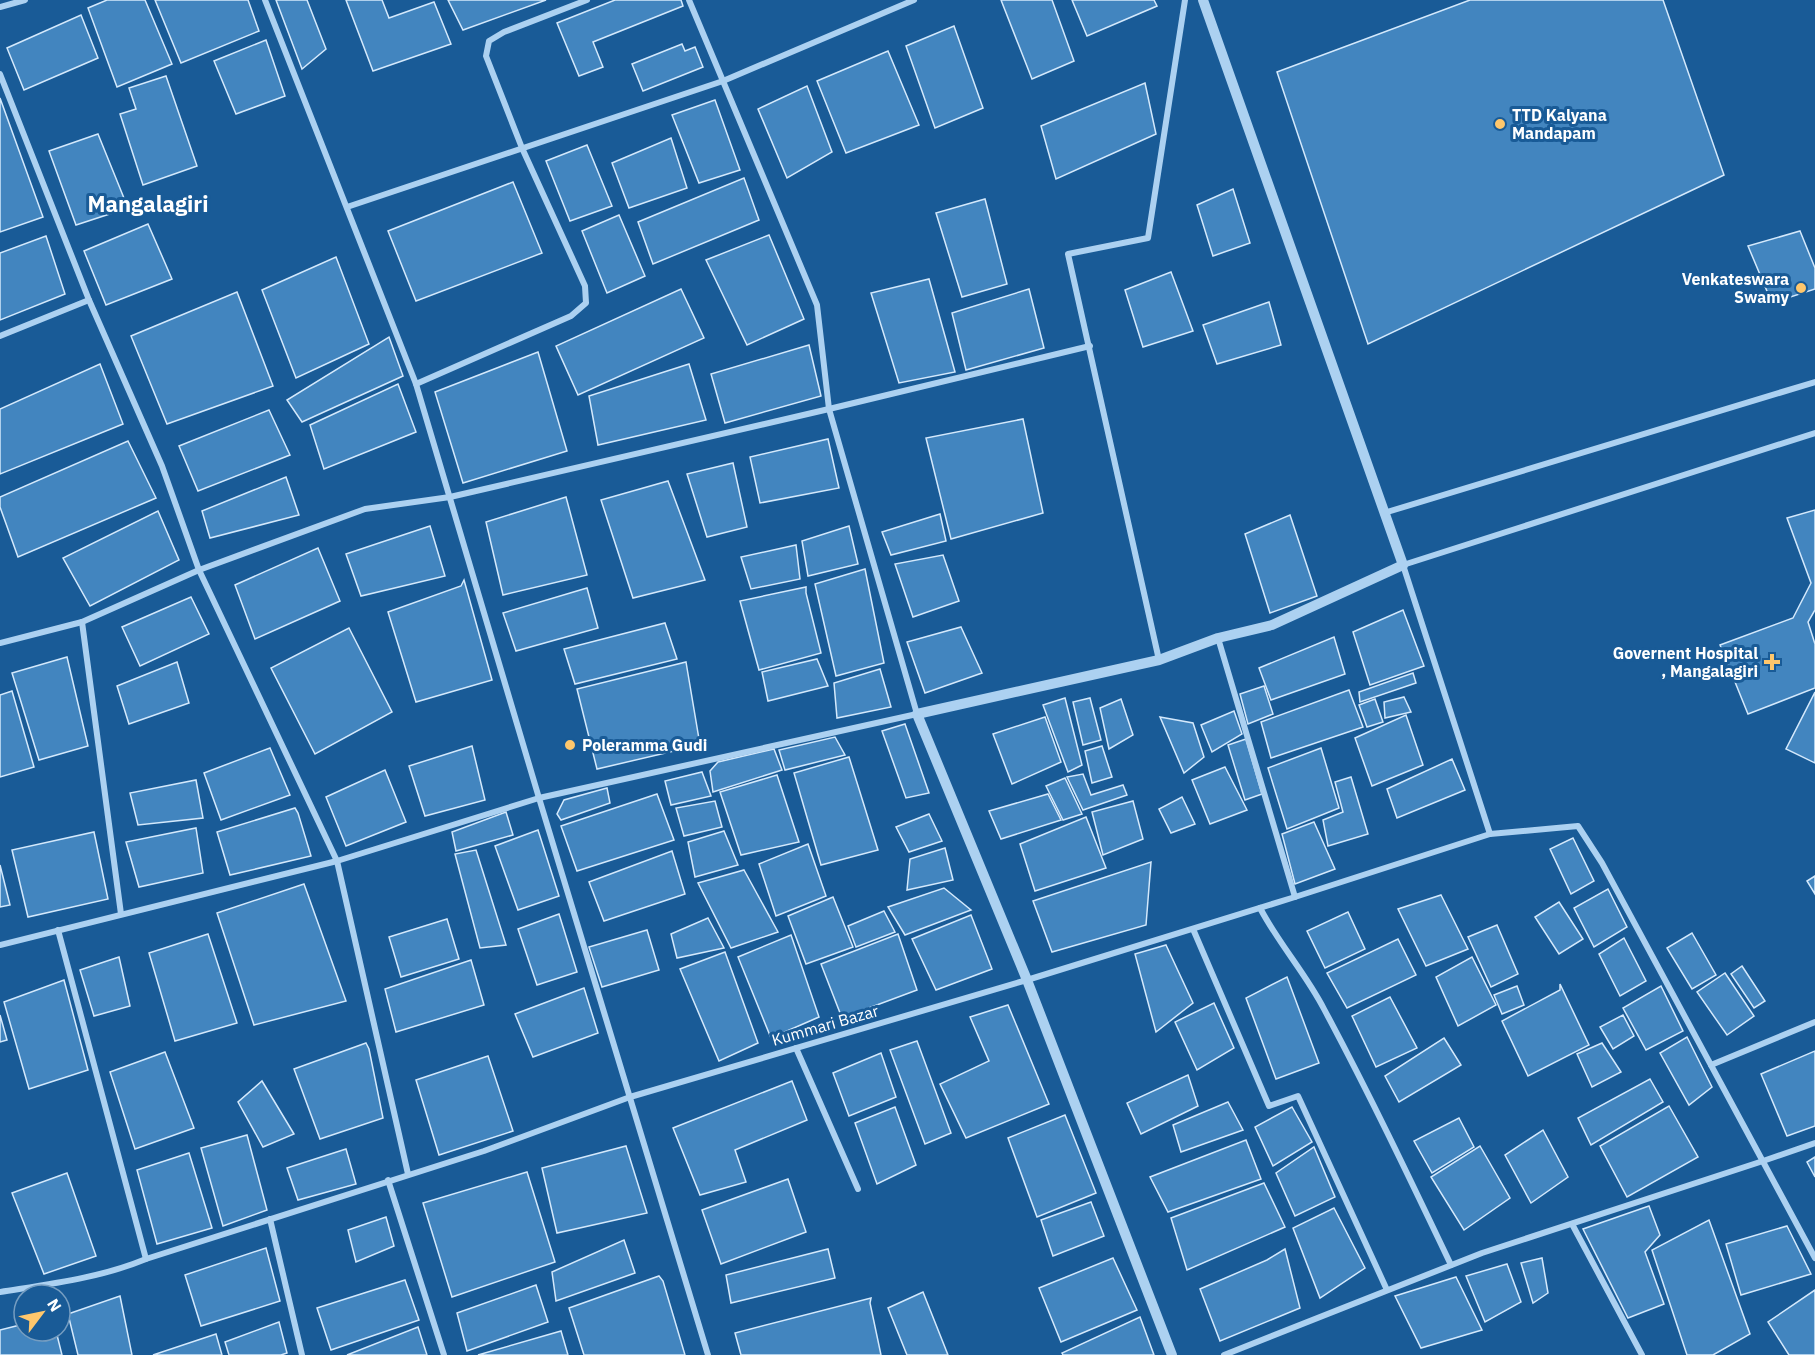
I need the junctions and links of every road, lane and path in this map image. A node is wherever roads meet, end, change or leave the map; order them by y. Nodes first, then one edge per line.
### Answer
1 (25, 0) edge
2 (265, 0) edge
3 (587, 0) edge
4 (689, 0) edge
5 (914, 0) edge
6 (1185, 0) edge
7 (1203, 0) edge
8 (0, 7) edge
9 (0, 74) edge
10 (723, 81) junction
11 (522, 148) junction
12 (347, 207) junction
13 (89, 300) junction
14 (0, 336) edge
15 (1090, 346) junction
16 (1815, 382) edge
17 (416, 384) junction
18 (829, 409) junction
19 (1815, 433) edge
20 (450, 497) junction
21 (1384, 513) junction
22 (1403, 565) junction
23 (199, 570) junction
24 (82, 622) junction
25 (1218, 638) junction
26 (0, 644) edge
27 (1159, 660) junction
28 (918, 714) junction
29 (539, 798) junction
30 (1490, 834) junction
31 (337, 861) junction
32 (1295, 897) junction
33 (1260, 908) junction
34 (121, 915) junction
35 (1193, 929) junction
36 (58, 930) junction
37 (0, 945) edge
38 (1028, 980) junction
39 (1815, 1022) edge
40 (796, 1048) junction
41 (1711, 1065) junction
42 (630, 1097) junction
43 (1815, 1143) edge
44 (1763, 1161) junction
45 (408, 1174) junction
46 (388, 1180) junction
47 (858, 1189) dead end
48 (270, 1219) junction
49 (1572, 1224) junction
50 (1815, 1258) edge
51 (147, 1259) junction
52 (1451, 1265) junction
53 (1387, 1290) junction
54 (0, 1292) edge
55 (302, 1355) edge
56 (444, 1355) edge
57 (708, 1355) edge
58 (1173, 1355) edge
59 (1224, 1355) edge
60 (1642, 1355) edge

1 - 8 street
2 - 12 street
3 - 11 street
4 - 10 street
5 - 10 street
6 - 15 street
7 - 21 street
9 - 13 street
10 - 11 street
10 - 18 street
11 - 12 street
11 - 17 street
12 - 17 street
13 - 14 street
13 - 23 street
15 - 18 street
15 - 27 street
16 - 21 street
17 - 20 street
18 - 20 street
18 - 28 street
19 - 22 street
20 - 23 street
20 - 29 street
21 - 22 street
22 - 25 street
22 - 30 street
23 - 24 street
23 - 31 street
24 - 26 street
24 - 34 street
25 - 27 street
25 - 32 street
27 - 28 street
28 - 29 street
28 - 38 street
29 - 31 street
29 - 42 street
30 - 32 street, Kummari Bazar
30 - 41 street, Kummari Bazar
31 - 34 street
31 - 45 street
32 - 33 street, Kummari Bazar
33 - 35 street, Kummari Bazar
33 - 52 street
34 - 36 street
35 - 38 street, Kummari Bazar
35 - 53 street
36 - 37 street
36 - 51 street
38 - 40 street, Kummari Bazar
38 - 58 street
39 - 41 street
40 - 42 street, Kummari Bazar
40 - 47 street
41 - 44 street
42 - 45 street, Kummari Bazar
42 - 57 street
43 - 44 street
44 - 49 street
44 - 50 street
45 - 46 street, Kummari Bazar
46 - 48 street, Kummari Bazar
46 - 56 street
48 - 51 street, Kummari Bazar
48 - 55 street
49 - 52 street
49 - 60 street
51 - 54 street, Kummari Bazar
52 - 53 street
53 - 59 street

